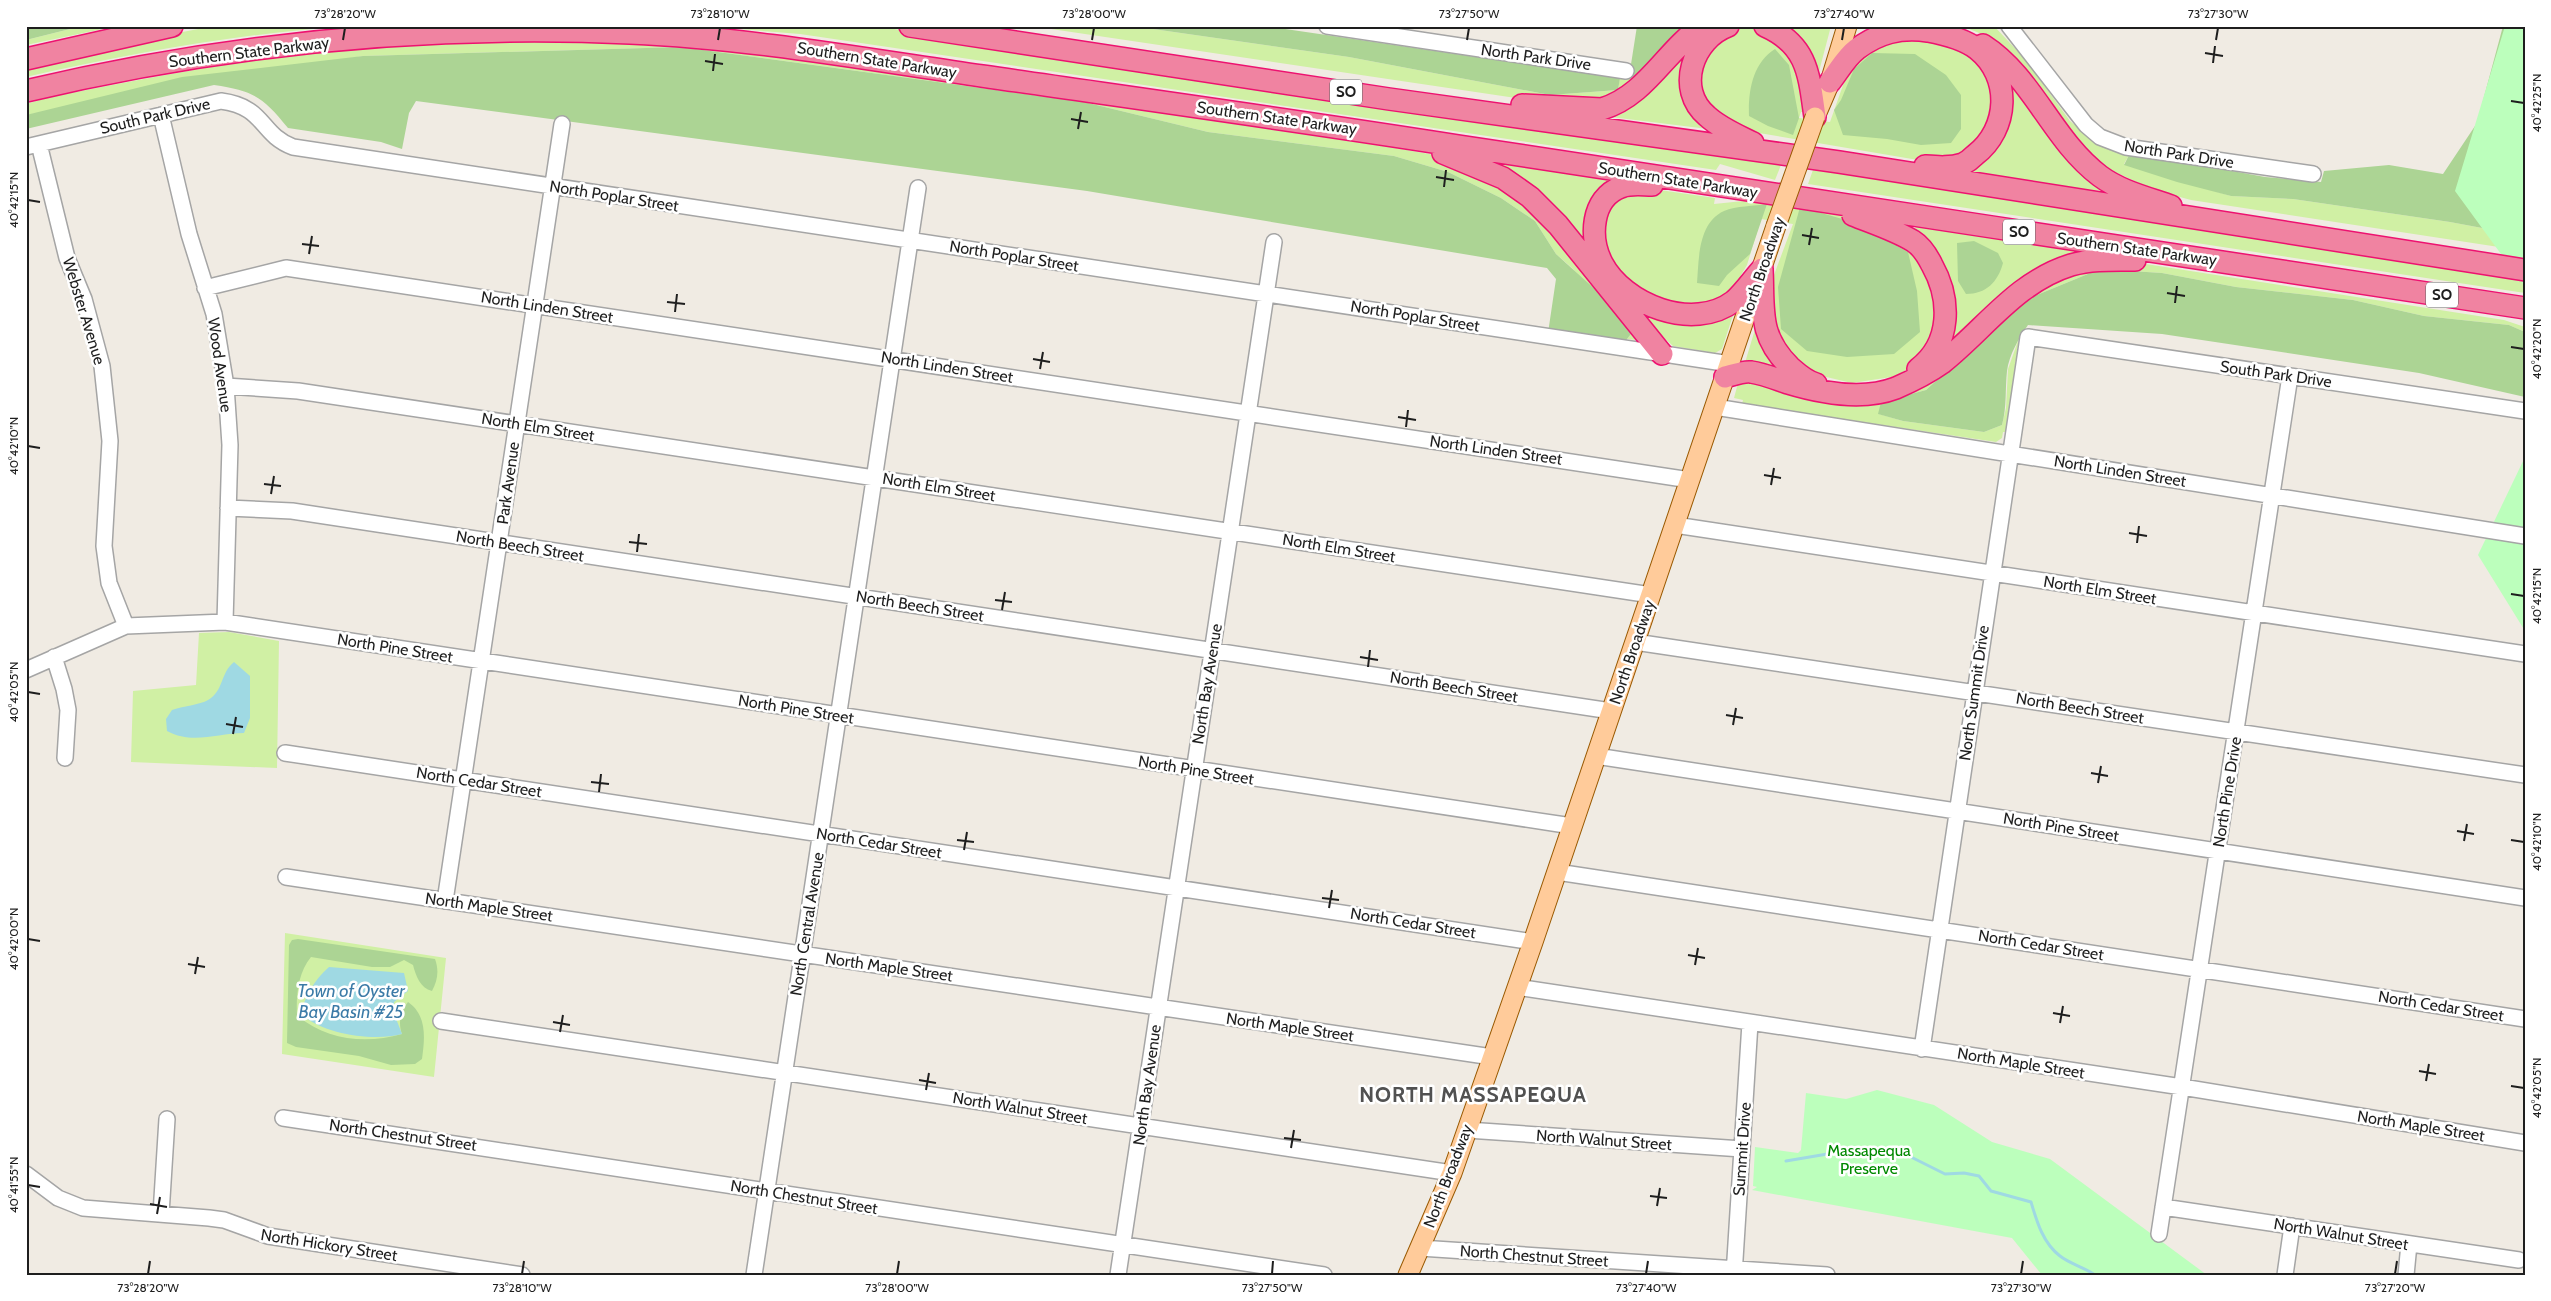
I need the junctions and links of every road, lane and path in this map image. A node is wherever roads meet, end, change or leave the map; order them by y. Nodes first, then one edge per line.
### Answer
1 (172, 26) edge
2 (910, 26) edge
3 (1327, 26) edge
4 (1702, 26) edge
5 (1728, 26) edge
6 (1764, 26) edge
7 (1847, 26) edge
8 (1947, 26) edge
9 (2009, 26) edge
10 (26, 59) edge
11 (1626, 71) dead end
12 (1830, 82) junction
13 (26, 91) edge
14 (1389, 98) junction
15 (161, 115) junction
16 (1815, 117) junction
17 (562, 124) dead end
18 (1393, 135) junction
19 (32, 145) edge
20 (299, 148) joint
21 (1781, 154) junction
22 (1838, 162) junction
23 (2313, 174) dead end
24 (552, 186) junction
25 (918, 188) dead end
26 (1754, 192) junction
27 (1824, 203) junction
28 (2226, 225) junction
29 (910, 240) junction
30 (1274, 242) dead end
31 (2214, 261) junction
32 (2487, 264) junction
33 (2525, 264) edge
34 (1762, 269) junction
35 (2525, 270) edge
36 (2360, 282) junction
37 (205, 288) junction
38 (1266, 294) junction
39 (534, 305) junction
40 (2525, 308) edge
41 (2525, 317) edge
42 (2028, 337) joint
43 (1662, 354) junction
44 (892, 359) junction
45 (1727, 370) junction
46 (2290, 376) junction
47 (226, 386) junction
48 (1715, 407) junction
49 (2525, 411) edge
50 (1248, 413) junction
51 (517, 424) junction
52 (2010, 454) junction
53 (874, 478) junction
54 (1690, 480) junction
55 (2272, 494) junction
56 (228, 508) junction
57 (1675, 526) junction
58 (1230, 532) junction
59 (2525, 536) edge
60 (499, 542) junction
61 (1992, 573) junction
62 (1651, 595) junction
63 (856, 596) junction
64 (2254, 613) junction
65 (225, 622) junction
66 (126, 626) junction
67 (1635, 642) junction
68 (1212, 650) junction
69 (2525, 654) edge
70 (54, 657) junction
71 (481, 662) junction
72 (26, 670) edge
73 (1974, 692) junction
74 (1612, 711) junction
75 (838, 715) junction
76 (2236, 732) junction
77 (285, 753) dead end
78 (1596, 756) junction
79 (65, 758) dead end
80 (1194, 769) junction
81 (2525, 775) edge
82 (463, 780) junction
83 (1956, 811) junction
84 (1572, 826) junction
85 (820, 834) junction
86 (2218, 851) junction
87 (1557, 872) junction
88 (286, 877) dead end
89 (1176, 888) junction
90 (2525, 898) edge
91 (445, 901) junction
92 (1938, 930) junction
93 (1533, 942) junction
94 (802, 954) junction
95 (2200, 969) junction
96 (1517, 987) junction
97 (1158, 1007) junction
98 (2525, 1019) edge
99 (441, 1020) dead end
100 (1750, 1023) junction
101 (1922, 1049) junction
102 (1492, 1057) junction
103 (784, 1072) junction
104 (2182, 1088) junction
105 (283, 1118) dead end
106 (167, 1119) dead end
107 (1141, 1126) junction
108 (1466, 1130) junction
109 (2525, 1142) edge
110 (1742, 1149) junction
111 (1452, 1172) junction
112 (26, 1174) edge
113 (766, 1191) junction
114 (2163, 1207) junction
115 (161, 1214) junction
116 (2292, 1226) junction
117 (2159, 1234) dead end
118 (1123, 1244) junction
119 (2409, 1244) junction
120 (1420, 1248) junction
121 (2518, 1260) dead end
122 (1734, 1272) edge
123 (522, 1275) edge
124 (754, 1275) edge
125 (1118, 1275) edge
126 (1324, 1275) edge
127 (1408, 1275) edge
128 (1827, 1275) edge
129 (2285, 1275) edge
130 (2406, 1275) edge

1 - 10 highway
2 - 14 highway, SO
3 - 11 street, North Park Drive
4 - 14 highway
5 - 21 highway
6 - 16 highway
7 - 12 main road, North Broadway
8 - 28 highway
9 - 23 street, North Park Drive
12 - 16 main road, North Broadway
12 - 22 highway
13 - 18 highway, Southern State Parkway / SO
14 - 21 highway, SO
15 - 19 street, South Park Drive
15 - 20 street, South Park Drive
15 - 37 street, Wood Avenue
16 - 34 main road, North Broadway, bridge
17 - 24 street, Park Avenue
18 - 26 highway, Southern State Parkway / SO
18 - 43 highway
19 - 66 street, Webster Avenue
20 - 24 street, North Poplar Street
21 - 22 highway, SO
22 - 28 highway, SO
24 - 29 street, North Poplar Street
24 - 39 street, Park Avenue
25 - 29 street, North Central Avenue
26 - 27 highway, Southern State Parkway / SO
26 - 34 highway
27 - 31 highway, Southern State Parkway / SO
27 - 34 highway
28 - 32 highway, SO
29 - 38 street, North Poplar Street
29 - 44 street, North Central Avenue
30 - 38 street, North Bay Avenue
31 - 36 highway, Southern State Parkway / SO
31 - 45 highway
32 - 33 highway
32 - 35 highway, SO
34 - 45 main road, North Broadway
36 - 40 highway, Southern State Parkway / SO
36 - 41 highway
37 - 39 street, North Linden Street
37 - 47 street, Wood Avenue
38 - 43 street, North Poplar Street
38 - 50 street, North Bay Avenue
39 - 44 street, North Linden Street
39 - 51 street, Park Avenue
42 - 46 street, South Park Drive
42 - 52 street, North Summit Drive
43 - 45 street, North Poplar Street
44 - 50 street, North Linden Street
44 - 53 street, North Central Avenue
45 - 48 main road, North Broadway
46 - 49 street, South Park Drive
46 - 55 street, North Pine Drive
47 - 51 street, North Elm Street
47 - 56 street, Wood Avenue
48 - 52 street, North Linden Street
48 - 54 main road, North Broadway
50 - 54 street, North Linden Street
50 - 58 street, North Bay Avenue
51 - 53 street, North Elm Street
51 - 60 street, Park Avenue
52 - 55 street, North Linden Street
52 - 61 street, North Summit Drive
53 - 58 street, North Elm Street
53 - 63 street, North Central Avenue
54 - 57 main road, North Broadway
55 - 59 street, North Linden Street
55 - 64 street, North Pine Drive
56 - 60 street, North Beech Street
56 - 65 street, Wood Avenue
57 - 61 street, North Elm Street
57 - 62 main road, North Broadway
58 - 62 street, North Elm Street
58 - 68 street, North Bay Avenue
60 - 63 street, North Beech Street
60 - 71 street, Park Avenue
61 - 64 street, North Elm Street
61 - 73 street, North Summit Drive
62 - 67 main road, North Broadway
63 - 68 street, North Beech Street
63 - 75 street, North Central Avenue
64 - 69 street, North Elm Street
64 - 76 street, North Pine Drive
65 - 66 street, North Pine Street
65 - 71 street, North Pine Street
66 - 70 street, North Pine Street
67 - 73 street, North Beech Street
67 - 74 main road, North Broadway
68 - 74 street, North Beech Street
68 - 80 street, North Bay Avenue
70 - 72 street, North Pine Street
70 - 79 street
71 - 75 street, North Pine Street
71 - 82 street, Park Avenue
73 - 76 street, North Beech Street
73 - 83 street, North Summit Drive
74 - 78 main road, North Broadway
75 - 80 street, North Pine Street
75 - 85 street, North Central Avenue
76 - 81 street, North Beech Street
76 - 86 street, North Pine Drive
77 - 82 street, North Cedar Street
78 - 83 street, North Pine Street
78 - 84 main road, North Broadway
80 - 84 street, North Pine Street
80 - 89 street, North Bay Avenue
82 - 85 street, North Cedar Street
82 - 91 street, Park Avenue
83 - 86 street, North Pine Street
83 - 92 street, North Summit Drive
84 - 87 main road, North Broadway
85 - 89 street, North Cedar Street
85 - 94 street, North Central Avenue
86 - 90 street, North Pine Street
86 - 95 street, North Pine Drive
87 - 92 street, North Cedar Street
87 - 93 main road, North Broadway
88 - 91 street, North Maple Street
89 - 93 street, North Cedar Street
89 - 97 street, North Bay Avenue
91 - 94 street, North Maple Street
92 - 95 street, North Cedar Street
92 - 101 street, North Summit Drive
93 - 96 main road, North Broadway
94 - 97 street, North Maple Street
94 - 103 street, North Central Avenue
95 - 98 street, North Cedar Street
95 - 104 street, North Pine Drive
96 - 100 street, North Maple Street
96 - 102 main road, North Broadway
97 - 102 street, North Maple Street
97 - 107 street, North Bay Avenue
99 - 103 street, North Walnut Street
100 - 101 street, North Maple Street
100 - 110 street, Summit Drive
101 - 104 street, North Maple Street
102 - 108 main road, North Broadway
103 - 107 street, North Walnut Street
103 - 113 street, North Central Avenue
104 - 109 street, North Maple Street
104 - 114 street, North Pine Drive
105 - 113 street, North Chestnut Street
106 - 115 street
107 - 111 street, North Walnut Street
107 - 118 street, North Bay Avenue
108 - 110 street, North Walnut Street
108 - 111 main road, North Broadway
110 - 122 street, Summit Drive
111 - 120 main road, North Broadway
112 - 115 street, North Hickory Street
113 - 118 street, North Chestnut Street
113 - 124 street, North Central Avenue
114 - 116 street, North Walnut Street
114 - 117 street, North Pine Drive
115 - 123 street, North Hickory Street
116 - 119 street, North Walnut Street
116 - 129 street
118 - 125 street, North Bay Avenue
118 - 126 street, North Chestnut Street
119 - 121 street, North Walnut Street
119 - 130 street
120 - 122 street, North Chestnut Street
120 - 127 main road, North Broadway
122 - 128 street, North Chestnut Street

